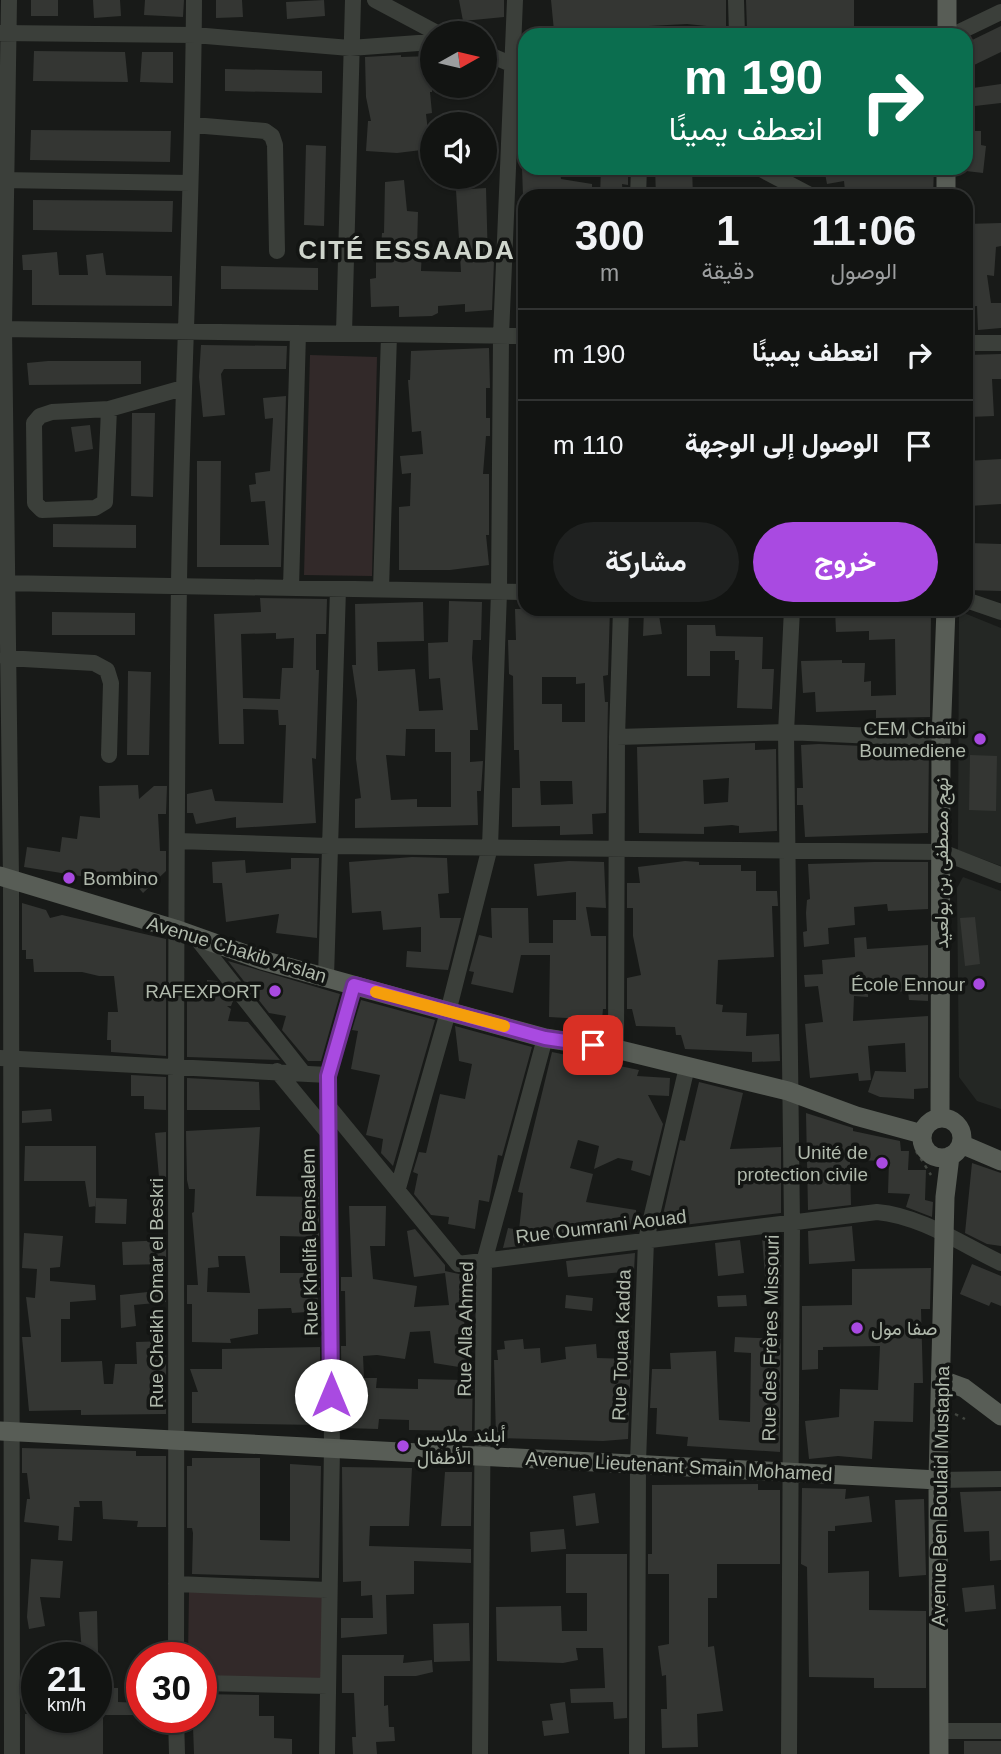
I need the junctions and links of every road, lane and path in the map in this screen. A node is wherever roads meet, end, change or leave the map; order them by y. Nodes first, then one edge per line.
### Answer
1 (9, 0) edge
2 (194, 0) edge
3 (353, 0) edge
4 (375, 0) edge
5 (515, 0) edge
6 (736, 0) edge
7 (947, 0) edge
8 (1001, 12) edge
9 (420, 24) edge
10 (737, 28) edge
11 (947, 28) edge
12 (968, 28) edge
13 (518, 32) edge
14 (4, 33) edge
15 (194, 35) junction
16 (420, 43) edge
17 (350, 48) junction
18 (497, 58) edge
19 (518, 67) edge
20 (193, 125) junction
21 (769, 175) edge
22 (3, 180) edge
23 (190, 183) junction
24 (789, 189) edge
25 (277, 251) dead end
26 (2, 328) edge
27 (186, 332) junction
28 (298, 333) junction
29 (344, 333) junction
30 (389, 335) junction
31 (501, 336) junction
32 (518, 336) edge
33 (973, 343) edge
34 (1001, 344) edge
35 (183, 388) junction
36 (109, 409) junction
37 (2, 583) edge
38 (179, 584) junction
39 (291, 588) junction
40 (338, 589) junction
41 (381, 589) junction
42 (499, 592) junction
43 (518, 592) edge
44 (973, 602) edge
45 (1001, 612) edge
46 (621, 616) edge
47 (792, 616) edge
48 (946, 616) edge
49 (6, 658) junction
50 (786, 732) junction
51 (617, 737) junction
52 (941, 739) junction
53 (109, 755) dead end
54 (177, 841) junction
55 (329, 846) junction
56 (490, 847) junction
57 (618, 849) junction
58 (790, 851) junction
59 (942, 852) junction
60 (1001, 875) edge
61 (6, 878) edge
62 (175, 929) junction
63 (195, 936) junction
64 (326, 977) junction
65 (354, 985) junction
66 (448, 1012) junction
67 (545, 1038) junction
68 (617, 1049) junction
69 (6, 1058) edge
70 (687, 1067) junction
71 (178, 1068) junction
72 (277, 1071) junction
73 (304, 1074) junction
74 (328, 1076) junction
75 (788, 1091) junction
76 (329, 1107) junction
77 (940, 1117) junction
78 (329, 1134) junction
79 (922, 1134) junction
80 (948, 1152) junction
81 (999, 1155) edge
82 (398, 1188) junction
83 (792, 1224) junction
84 (946, 1237) junction
85 (646, 1240) junction
86 (485, 1262) junction
87 (1001, 1263) edge
88 (942, 1380) junction
89 (1001, 1416) edge
90 (6, 1431) edge
91 (177, 1438) junction
92 (332, 1447) junction
93 (484, 1456) junction
94 (638, 1462) junction
95 (789, 1472) junction
96 (1001, 1479) edge
97 (938, 1480) junction
98 (176, 1584) junction
99 (328, 1590) junction
100 (176, 1642) edge
101 (217, 1683) edge
102 (328, 1686) junction
103 (1001, 1731) edge
104 (176, 1733) edge
105 (937, 1747) edge
106 (12, 1754) edge
107 (177, 1754) edge
108 (327, 1754) edge
109 (480, 1754) edge
110 (637, 1754) edge
111 (789, 1754) edge

1 - 14 street
2 - 15 street, Rue Cheikh Omar el Beskri
3 - 17 street
4 - 9 street
5 - 13 street
6 - 10 street
7 - 11 main road
8 - 12 street
14 - 15 street
14 - 22 street
15 - 17 street
15 - 20 street, Rue Cheikh Omar el Beskri
16 - 17 street
17 - 29 street
18 - 19 street
19 - 31 street
20 - 23 street, Rue Cheikh Omar el Beskri
20 - 25 street
21 - 24 street
22 - 23 street
22 - 26 street
23 - 27 street, Rue Cheikh Omar el Beskri
26 - 27 street
26 - 37 street
27 - 28 street
27 - 35 street, Rue Cheikh Omar el Beskri
28 - 29 street
28 - 39 street
29 - 30 street
30 - 31 street
30 - 41 street
31 - 32 street
31 - 42 street
33 - 34 street
35 - 36 street
35 - 38 street, Rue Cheikh Omar el Beskri
36 - 36 street
37 - 38 street
37 - 49 street
38 - 39 street
38 - 54 street, Rue Cheikh Omar el Beskri
39 - 40 street
40 - 41 street
40 - 55 street
41 - 42 street
42 - 43 street
42 - 56 street
44 - 45 street
46 - 51 street
47 - 50 street, Rue des Frères Missouri
48 - 52 main road, نهج مصطفى بن بولعيد
49 - 53 street
49 - 61 street
50 - 51 street
50 - 52 street
50 - 58 street, Rue des Frères Missouri
51 - 57 street
52 - 59 main road, نهج مصطفى بن بولعيد
54 - 55 street
54 - 62 street, Rue Cheikh Omar el Beskri
55 - 56 street
55 - 64 street
56 - 57 street
56 - 66 street
57 - 58 street
57 - 68 street
58 - 59 street
58 - 75 street, Rue des Frères Missouri
59 - 60 street
59 - 77 main road, نهج مصطفى بن بولعيد
61 - 62 main road, Avenue Chakib Arslan
61 - 69 street
62 - 63 main road, Avenue Chakib Arslan
62 - 71 street, Rue Cheikh Omar el Beskri
63 - 64 main road, Avenue Chakib Arslan
63 - 73 street
64 - 65 main road, Avenue Chakib Arslan
65 - 66 main road, Avenue Chakib Arslan
65 - 74 street, Rue Khelifa Bensalem
66 - 67 main road, Avenue Chakib Arslan
66 - 82 street
67 - 68 main road, Avenue Chakib Arslan
67 - 86 street, Rue Alla Ahmed
68 - 70 main road, Avenue Chakib Arslan
69 - 71 street
69 - 90 street
70 - 75 main road, Avenue Chakib Arslan
70 - 85 street, Rue Touaa Kadda
71 - 72 street
71 - 91 street, Rue Cheikh Omar el Beskri
72 - 73 street
72 - 78 street
73 - 74 street
74 - 76 street, Rue Khelifa Bensalem
75 - 79 main road, Avenue Chakib Arslan
75 - 83 street, Rue des Frères Missouri
76 - 78 street, Rue Khelifa Bensalem
76 - 82 street, Rue Oumrani Aouad
77 - 79 main road
77 - 80 main road
78 - 92 street, Rue Khelifa Bensalem
79 - 80 main road
80 - 81 main road
80 - 84 main road, Avenue Ben Boulaid Mustapha
82 - 86 street, Rue Oumrani Aouad
83 - 84 street, Rue Oumrani Aouad
83 - 85 street, Rue Oumrani Aouad
83 - 95 street, Rue des Frères Missouri
84 - 87 street, Rue Oumrani Aouad
84 - 88 main road, Avenue Ben Boulaid Mustapha
85 - 86 street, Rue Oumrani Aouad
85 - 94 street, Rue Touaa Kadda
86 - 93 street, Rue Alla Ahmed
88 - 89 main road
88 - 97 main road, Avenue Ben Boulaid Mustapha
90 - 91 main road, Avenue Lieutenant Smain Mohamed
90 - 106 street
91 - 92 main road, Avenue Lieutenant Smain Mohamed
91 - 98 street, Rue Cheikh Omar el Beskri
92 - 93 main road, Avenue Lieutenant Smain Mohamed
92 - 99 street, Rue Khelifa Bensalem
93 - 94 main road, Avenue Lieutenant Smain Mohamed
93 - 109 street, Rue Alla Ahmed
94 - 95 main road, Avenue Lieutenant Smain Mohamed
94 - 110 street, Rue Touaa Kadda
95 - 97 main road, Avenue Lieutenant Smain Mohamed
95 - 111 street, Rue des Frères Missouri
96 - 97 street
97 - 105 main road, Avenue Ben Boulaid Mustapha
98 - 99 street
98 - 100 street, Rue Cheikh Omar el Beskri
99 - 102 street, Rue Khelifa Bensalem
101 - 102 street
102 - 108 street, Rue Khelifa Bensalem
103 - 105 street
104 - 107 street

